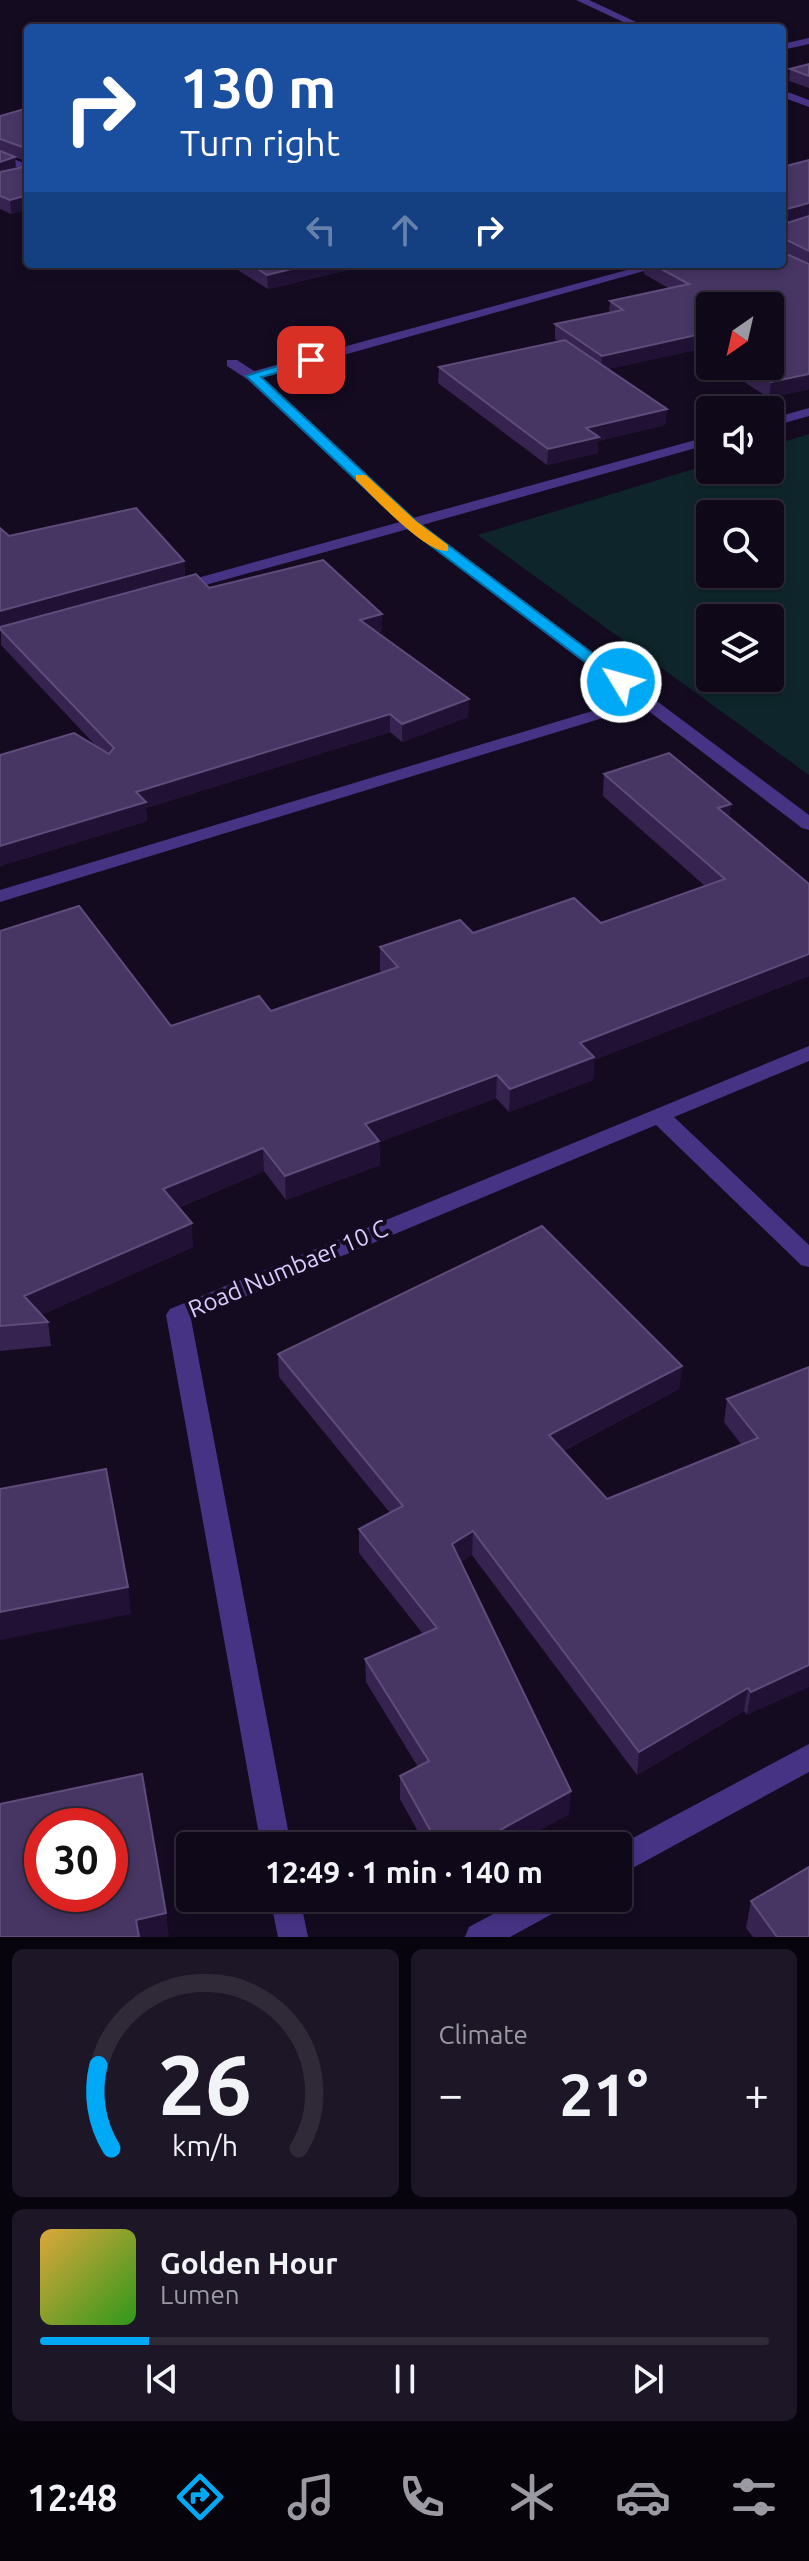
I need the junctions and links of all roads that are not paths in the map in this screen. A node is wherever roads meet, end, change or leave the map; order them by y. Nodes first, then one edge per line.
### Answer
1 (581, 0) edge
2 (635, 24) edge
3 (809, 41) edge
4 (786, 46) edge
5 (0, 156) edge
6 (24, 169) edge
7 (24, 173) edge
8 (14, 177) edge
9 (648, 268) edge
10 (232, 363) dead end
11 (252, 376) junction
12 (809, 412) edge
13 (784, 419) edge
14 (696, 444) edge
15 (411, 524) junction
16 (167, 591) edge
17 (645, 700) junction
18 (809, 824) edge
19 (0, 896) edge
20 (809, 1053) edge
21 (658, 1115) junction
22 (809, 1259) edge
23 (809, 1757) edge
24 (273, 1832) edge
25 (632, 1854) edge
26 (288, 1912) edge
27 (526, 1912) edge
28 (293, 1937) edge
29 (480, 1937) edge

1 - 2 street
3 - 4 street
5 - 6 street
7 - 8 street
9 - 11 street
10 - 11 street
11 - 15 street
12 - 13 street
14 - 15 street
15 - 16 street
15 - 17 street
17 - 18 street
17 - 19 street
20 - 21 street, Road Numbaer 10 C
21 - 22 street
21 - 24 street, Road Numbaer 10 C
23 - 25 street
26 - 28 street
27 - 29 street

